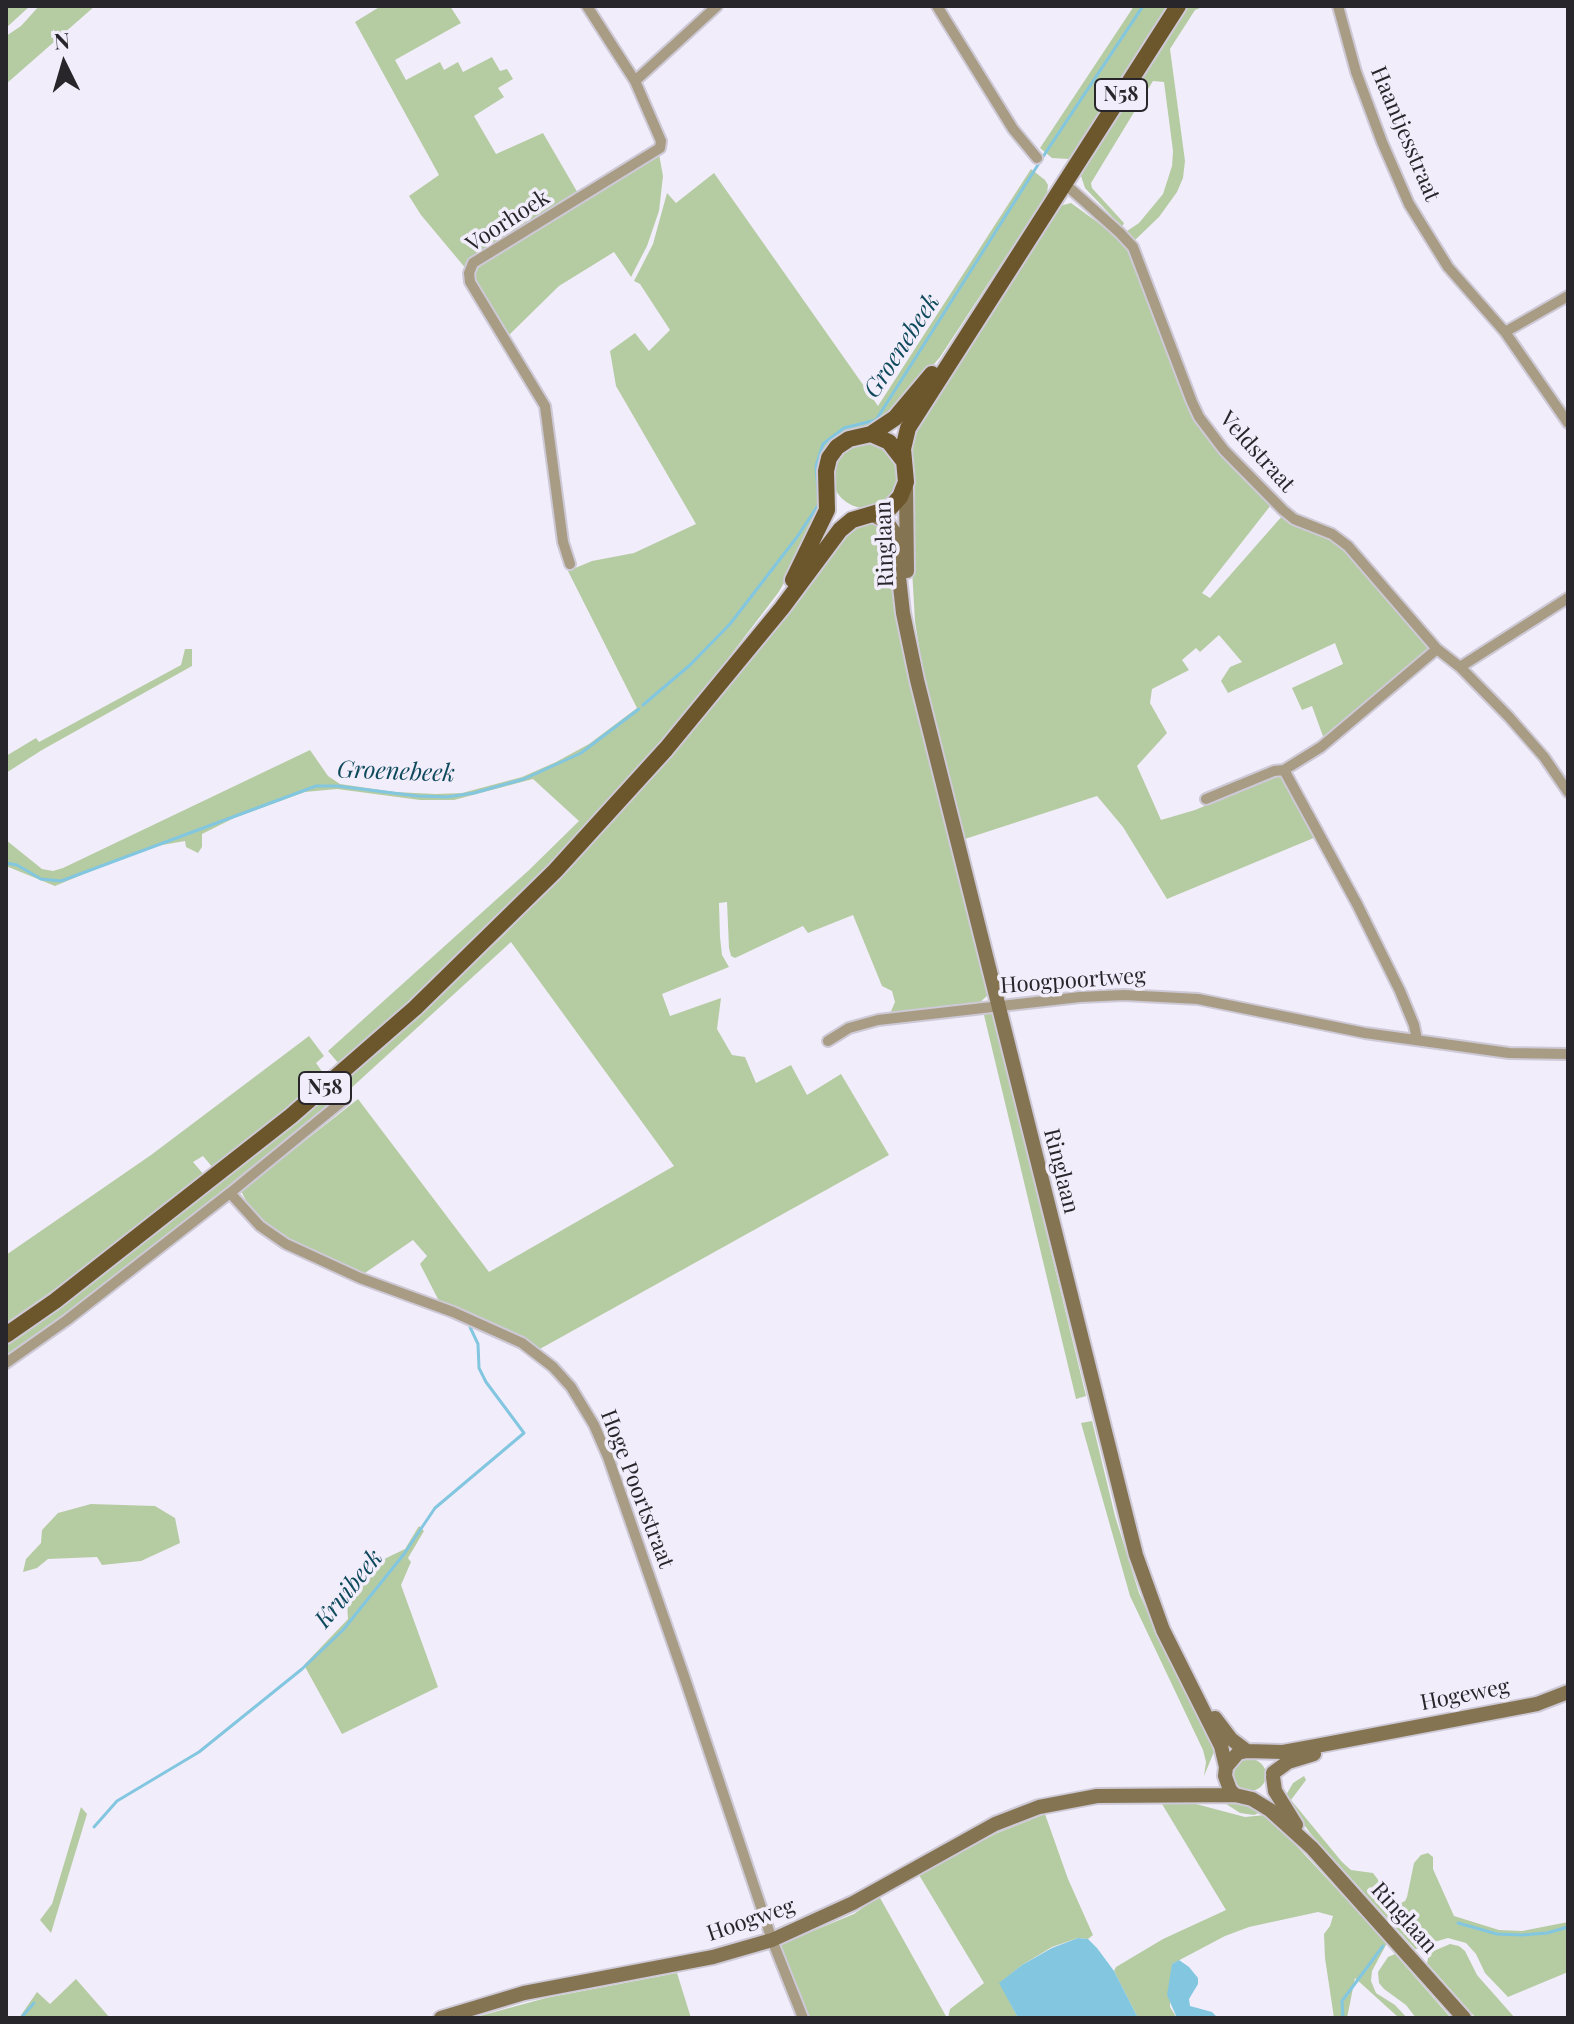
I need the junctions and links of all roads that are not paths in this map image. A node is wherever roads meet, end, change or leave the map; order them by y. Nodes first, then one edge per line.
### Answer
1 (587, 6) edge
2 (717, 6) edge
3 (937, 6) edge
4 (1178, 6) edge
5 (1338, 6) edge
6 (635, 81) junction
7 (1037, 158) dead end
8 (1064, 183) junction
9 (1568, 296) edge
10 (974, 321) junction
11 (1505, 332) junction
12 (1568, 423) edge
13 (871, 434) junction
14 (906, 474) junction
15 (827, 485) junction
16 (869, 516) junction
17 (570, 564) dead end
18 (1568, 598) edge
19 (764, 628) junction
20 (1437, 649) junction
21 (911, 652) junction
22 (1460, 667) junction
23 (1284, 770) junction
24 (1568, 792) edge
25 (1206, 799) dead end
26 (998, 1006) junction
27 (1417, 1040) junction
28 (828, 1041) dead end
29 (1568, 1054) edge
30 (345, 1099) dead end
31 (230, 1193) junction
32 (6, 1335) edge
33 (6, 1363) edge
34 (1568, 1692) edge
35 (1194, 1693) junction
36 (1368, 1736) junction
37 (1251, 1751) junction
38 (1226, 1772) junction
39 (1273, 1775) junction
40 (1172, 1795) junction
41 (1235, 1795) junction
42 (1252, 1799) junction
43 (1312, 1848) junction
44 (772, 1940) junction
45 (441, 2018) edge
46 (803, 2018) edge
47 (1464, 2018) edge

1 - 6 street, Voorhoek
2 - 6 street
3 - 7 street
4 - 8 main road, N58
5 - 11 street, Haantjesstraat
6 - 17 street, Voorhoek
8 - 10 main road, N58
8 - 20 street, Veldstraat
9 - 11 street
10 - 13 main road, N58
10 - 14 main road, N58
11 - 12 street
13 - 14 main road
13 - 15 main road
14 - 16 main road
14 - 21 main road, Ringlaan
15 - 16 main road
15 - 19 main road, N58
16 - 19 main road, N58
16 - 21 main road, Ringlaan
18 - 22 street
19 - 32 main road, N58
20 - 22 street, Veldstraat
20 - 23 street
21 - 26 main road, Ringlaan
22 - 24 street, Veldstraat
23 - 25 street
23 - 27 street
26 - 27 street, Hoogpoortweg
26 - 28 street, Hoogpoortweg
26 - 35 main road, Ringlaan
27 - 29 street, Hoogpoortweg
30 - 31 street
31 - 33 street
31 - 44 street, Hoge Poortstraat
34 - 36 main road, Hogeweg
35 - 37 main road, Ringlaan
35 - 38 main road, Ringlaan
36 - 37 main road, Hogeweg
36 - 39 main road, Hogeweg
37 - 38 main road
37 - 39 main road, Ringlaan
38 - 40 main road
38 - 41 main road, Ringlaan
39 - 42 main road
39 - 43 main road, Ringlaan
40 - 41 main road
40 - 44 main road, Hoogweg
41 - 42 main road, Ringlaan
42 - 43 main road, Ringlaan
43 - 47 main road, Ringlaan
44 - 45 main road, Hoogweg
44 - 46 street, Hoge Poortstraat

